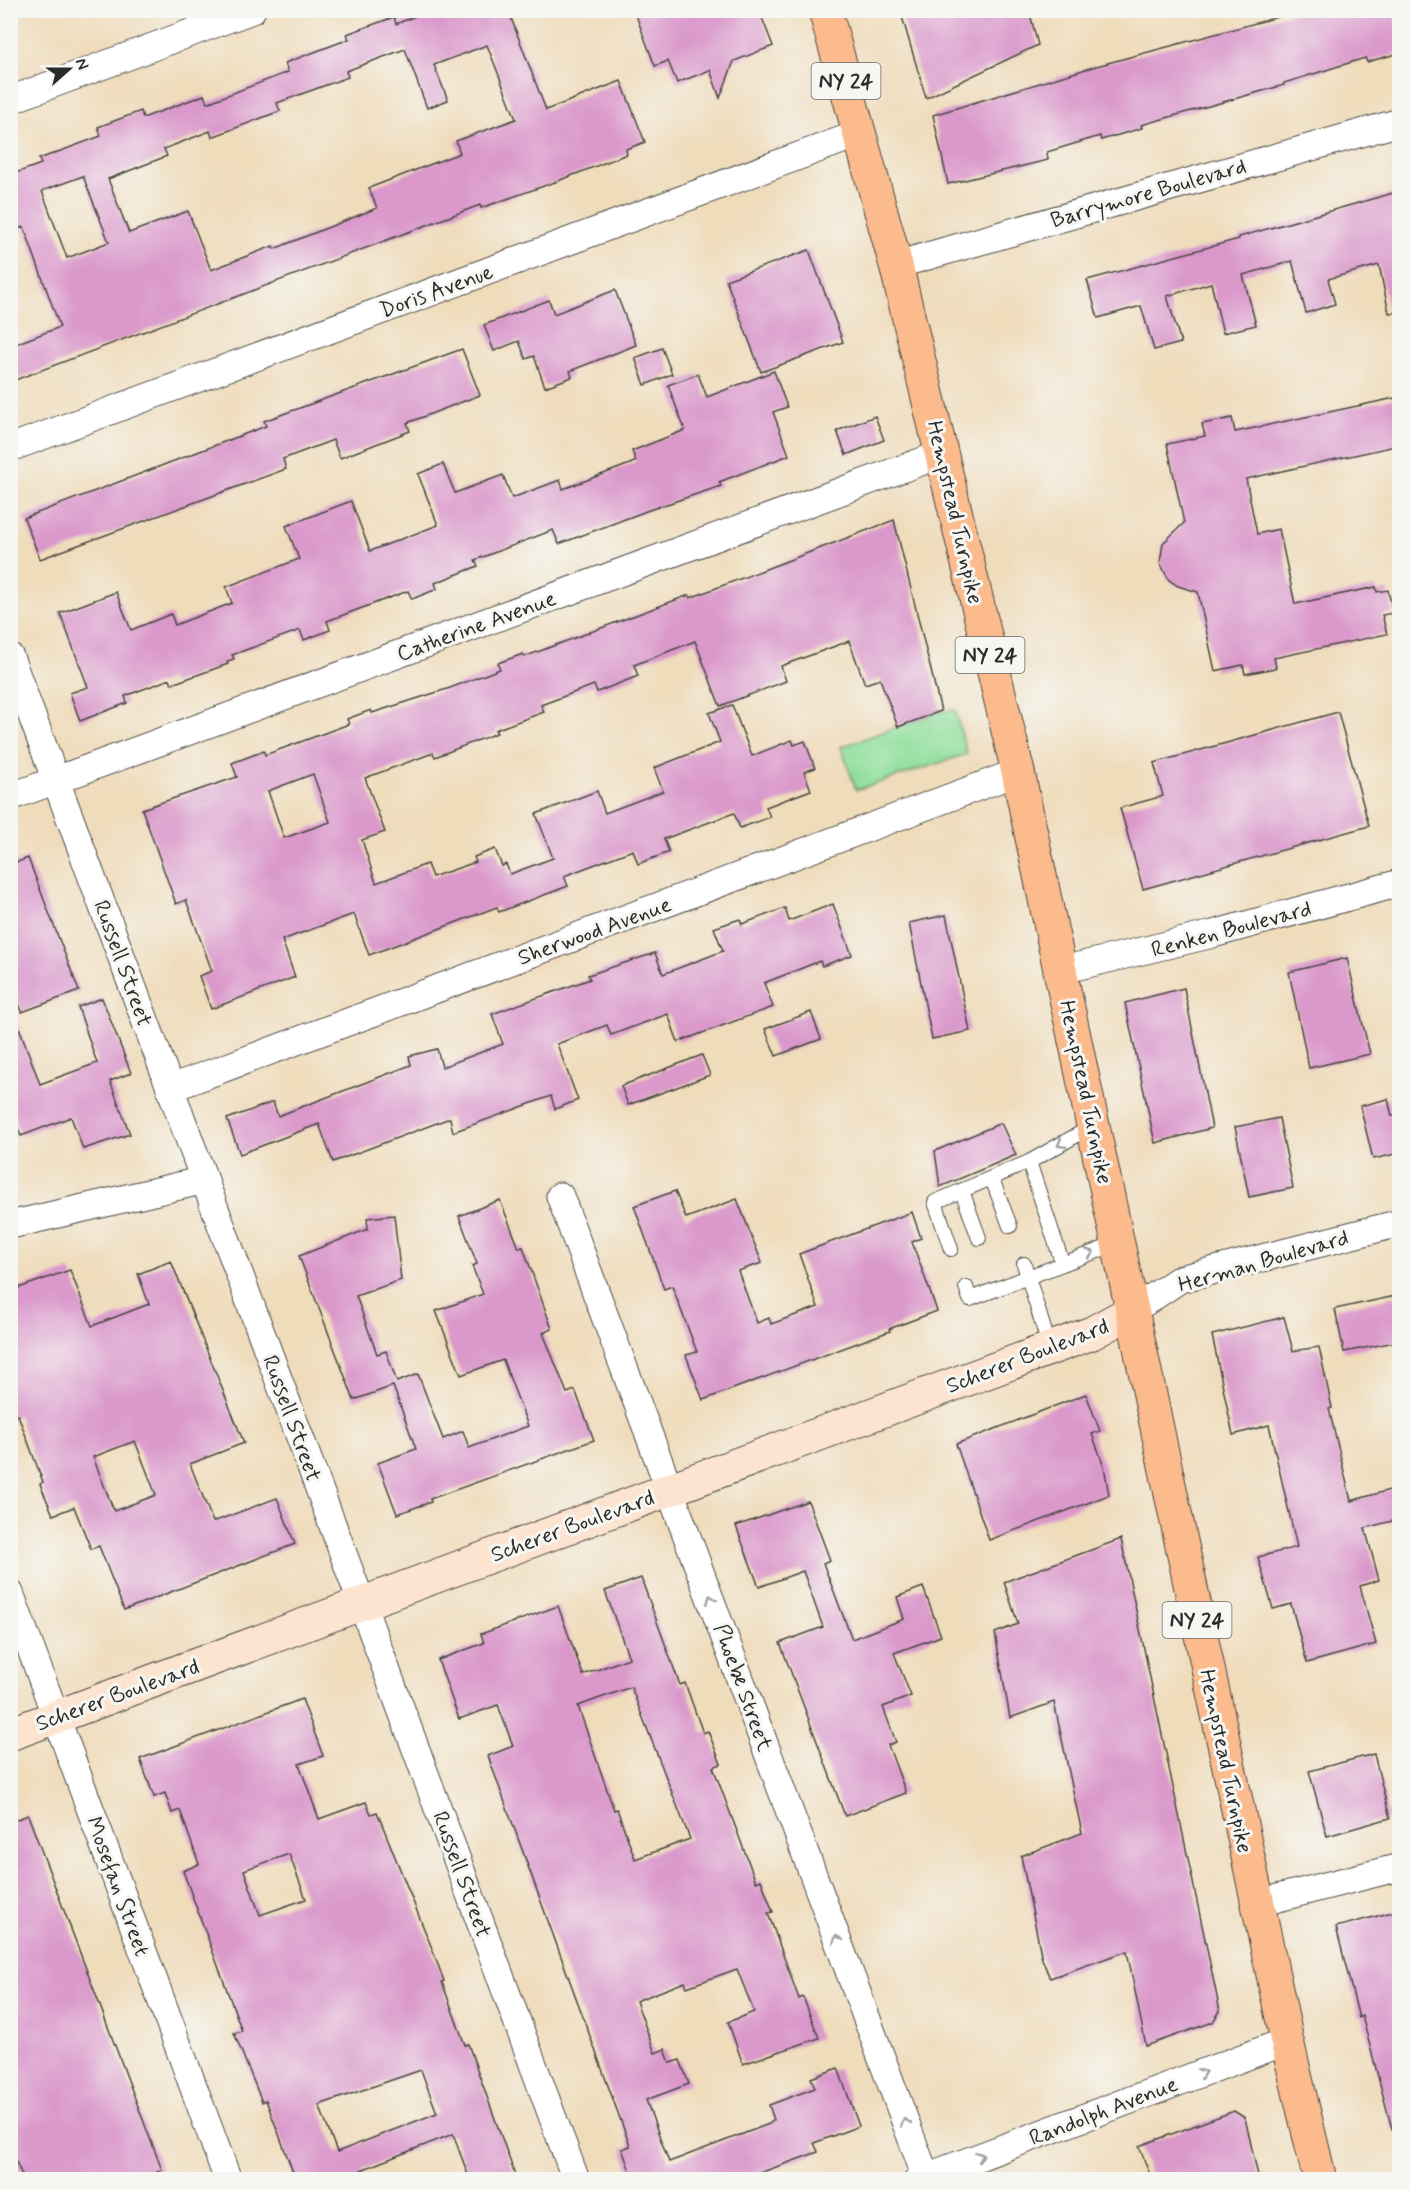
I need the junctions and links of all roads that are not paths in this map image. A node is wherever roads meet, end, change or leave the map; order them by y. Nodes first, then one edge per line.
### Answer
1 (252, 10) edge
2 (825, 10) edge
3 (10, 100) edge
4 (1400, 122) edge
5 (861, 133) junction
6 (896, 265) junction
7 (10, 448) edge
8 (942, 454) junction
9 (10, 657) edge
10 (1018, 772) junction
11 (56, 780) junction
12 (10, 797) edge
13 (1398, 891) edge
14 (1062, 970) junction
15 (171, 1088) junction
16 (1094, 1125) junction
17 (1029, 1162) junction
18 (992, 1179) junction
19 (205, 1180) junction
20 (962, 1191) junction
21 (560, 1196) dead end
22 (1400, 1223) edge
23 (10, 1226) edge
24 (1010, 1226) dead end
25 (979, 1238) dead end
26 (1118, 1243) junction
27 (951, 1249) dead end
28 (1062, 1262) junction
29 (1026, 1270) junction
30 (966, 1287) dead end
31 (1132, 1311) junction
32 (1050, 1349) junction
33 (670, 1489) junction
34 (10, 1593) edge
35 (362, 1603) junction
36 (56, 1717) junction
37 (10, 1734) edge
38 (1400, 1867) edge
39 (1258, 1903) junction
40 (1287, 2041) junction
41 (924, 2179) edge
42 (228, 2180) edge
43 (576, 2180) edge
44 (1320, 2180) edge

1 - 3 street
2 - 5 main road, Hempstead Turnpike / NY 24
4 - 6 street, Barrymore Boulevard
5 - 6 main road, Hempstead Turnpike / NY 24
5 - 7 street, Doris Avenue
6 - 8 main road, Hempstead Turnpike / NY 24
8 - 10 main road, Hempstead Turnpike / NY 24
8 - 11 street, Catherine Avenue
9 - 11 street, Russell Street
10 - 14 main road, Hempstead Turnpike / NY 24
10 - 15 street, Sherwood Avenue
11 - 12 street, Catherine Avenue
11 - 15 street, Russell Street
13 - 14 street, Renken Boulevard
14 - 16 main road, Hempstead Turnpike / NY 24
15 - 19 street, Russell Street
16 -> 17 lane
16 - 26 main road, Hempstead Turnpike / NY 24
17 - 18 lane
17 - 28 lane
18 - 20 lane
18 - 24 lane
19 - 23 street
19 - 35 street, Russell Street
20 - 25 lane
20 - 27 lane
21 - 33 street, Phoebe Street
22 - 31 street, Herman Boulevard
28 -> 26 lane
26 - 31 main road, Hempstead Turnpike / NY 24
28 - 29 lane
29 - 30 lane
29 - 32 lane
31 - 32 street, Scherer Boulevard
31 - 39 main road, Hempstead Turnpike / NY 24
32 - 33 street, Scherer Boulevard
33 - 35 street, Scherer Boulevard
41 -> 33 street, Phoebe Street
34 - 36 street, Mosefan Street
35 - 36 street, Scherer Boulevard
35 - 43 street, Russell Street
36 - 37 street, Scherer Boulevard
36 - 42 street, Mosefan Street
38 - 39 street
39 - 40 main road, Hempstead Turnpike / NY 24
41 -> 40 street, Randolph Avenue
40 - 44 main road, Hempstead Turnpike / NY 24

